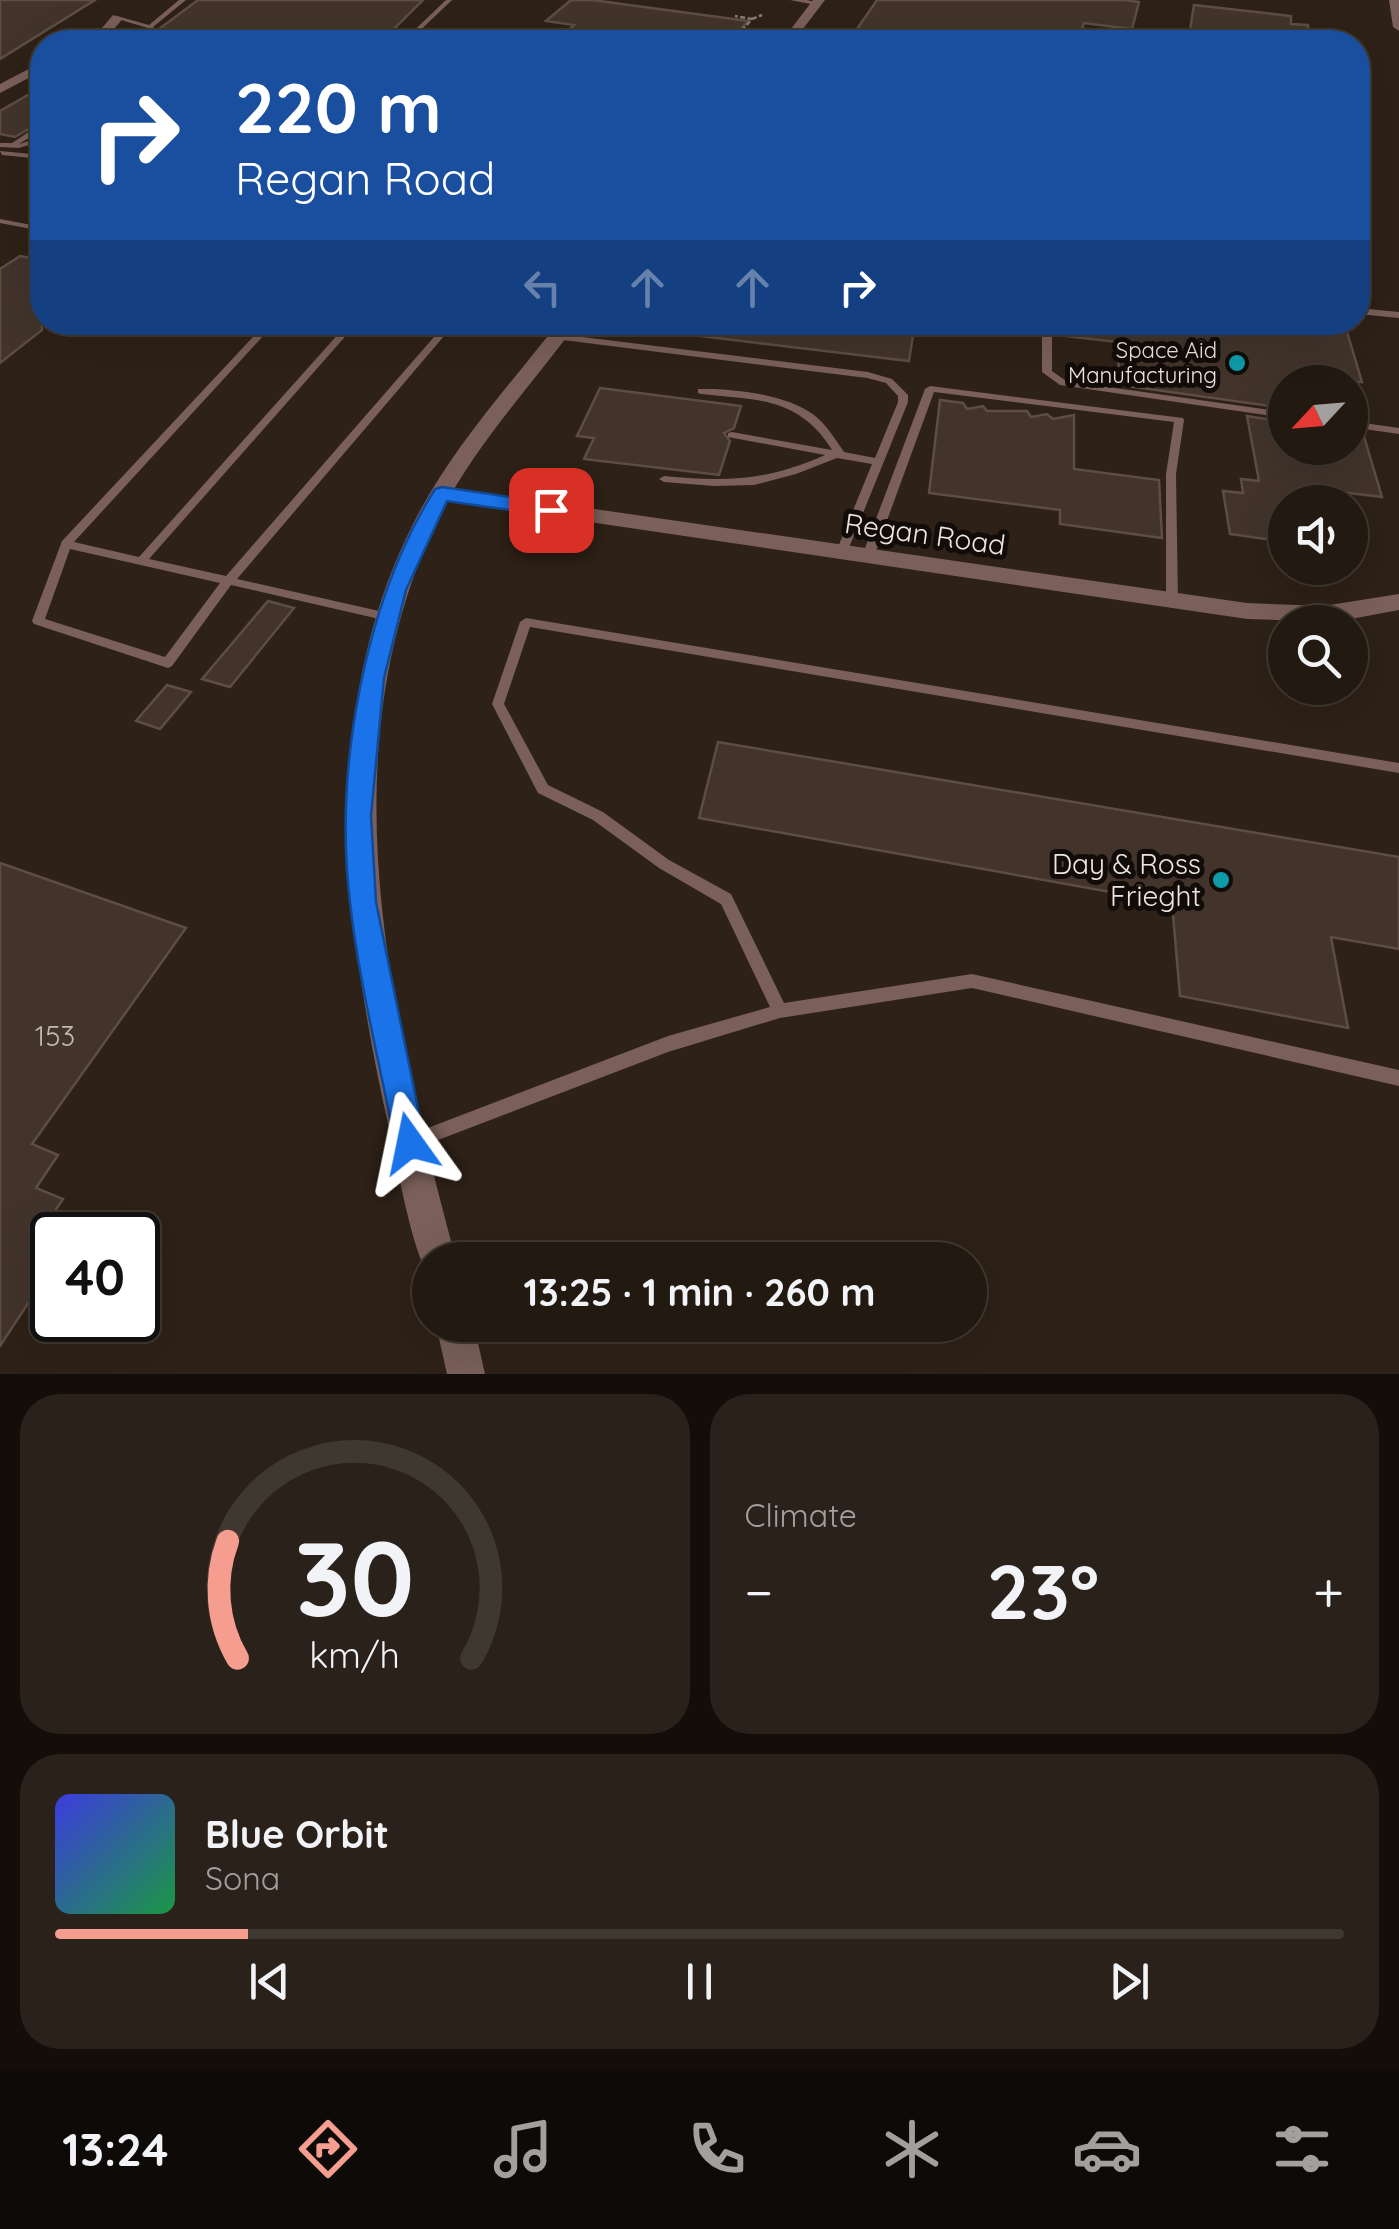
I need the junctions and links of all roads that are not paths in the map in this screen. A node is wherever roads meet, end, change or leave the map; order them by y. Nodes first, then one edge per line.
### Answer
1 (184, 0) edge
2 (449, 0) edge
3 (793, 0) edge
4 (1395, 0) edge
5 (817, 2) edge
6 (117, 18) joint
7 (150, 27) junction
8 (1399, 27) edge
9 (107, 30) edge
10 (152, 30) edge
11 (418, 30) edge
12 (795, 30) edge
13 (30, 73) edge
14 (0, 89) edge
15 (30, 133) edge
16 (30, 142) edge
17 (3, 148) edge
18 (30, 154) edge
19 (0, 221) edge
20 (30, 226) edge
21 (1370, 312) edge
22 (1399, 315) edge
23 (260, 335) edge
24 (342, 335) edge
25 (441, 335) edge
26 (560, 335) edge
27 (597, 335) edge
28 (1048, 335) edge
29 (700, 390) dead end
30 (1268, 413) edge
31 (1368, 426) edge
32 (1399, 430) edge
33 (732, 435) dead end
34 (838, 453) junction
35 (878, 462) junction
36 (664, 479) dead end
37 (442, 494) junction
38 (66, 544) junction
39 (842, 552) junction
40 (868, 556) junction
41 (141, 561) junction
42 (228, 581) junction
43 (1172, 600) junction
44 (1399, 602) edge
45 (388, 617) junction
46 (1399, 768) edge
47 (780, 1011) junction
48 (1399, 1078) edge
49 (410, 1143) junction
50 (434, 1242) edge

1 - 7 lane
2 - 11 lane
3 - 5 lane
4 - 8 street
5 - 12 street
6 - 7 lane
6 - 9 street
7 - 10 lane
13 - 14 street
15 - 17 lane
16 - 17 lane
17 - 18 lane
19 - 20 lane
21 - 22 lane
23 - 38 lane
24 - 41 lane
25 - 42 lane
26 - 37 street
27 - 35 lane
28 - 30 lane
29 - 34 lane
31 - 32 lane
33 - 34 lane
34 - 35 lane
34 - 36 lane
35 - 39 lane
37 - 39 street, Regan Road
37 - 45 street
38 - 41 lane
38 - 42 lane
39 - 40 street, Regan Road
40 - 43 street, Regan Road
40 - 43 lane
41 - 42 lane
42 - 45 lane
43 - 44 street, Regan Road
45 - 49 street
46 - 47 lane
47 - 48 lane
47 - 49 lane
49 - 50 street

